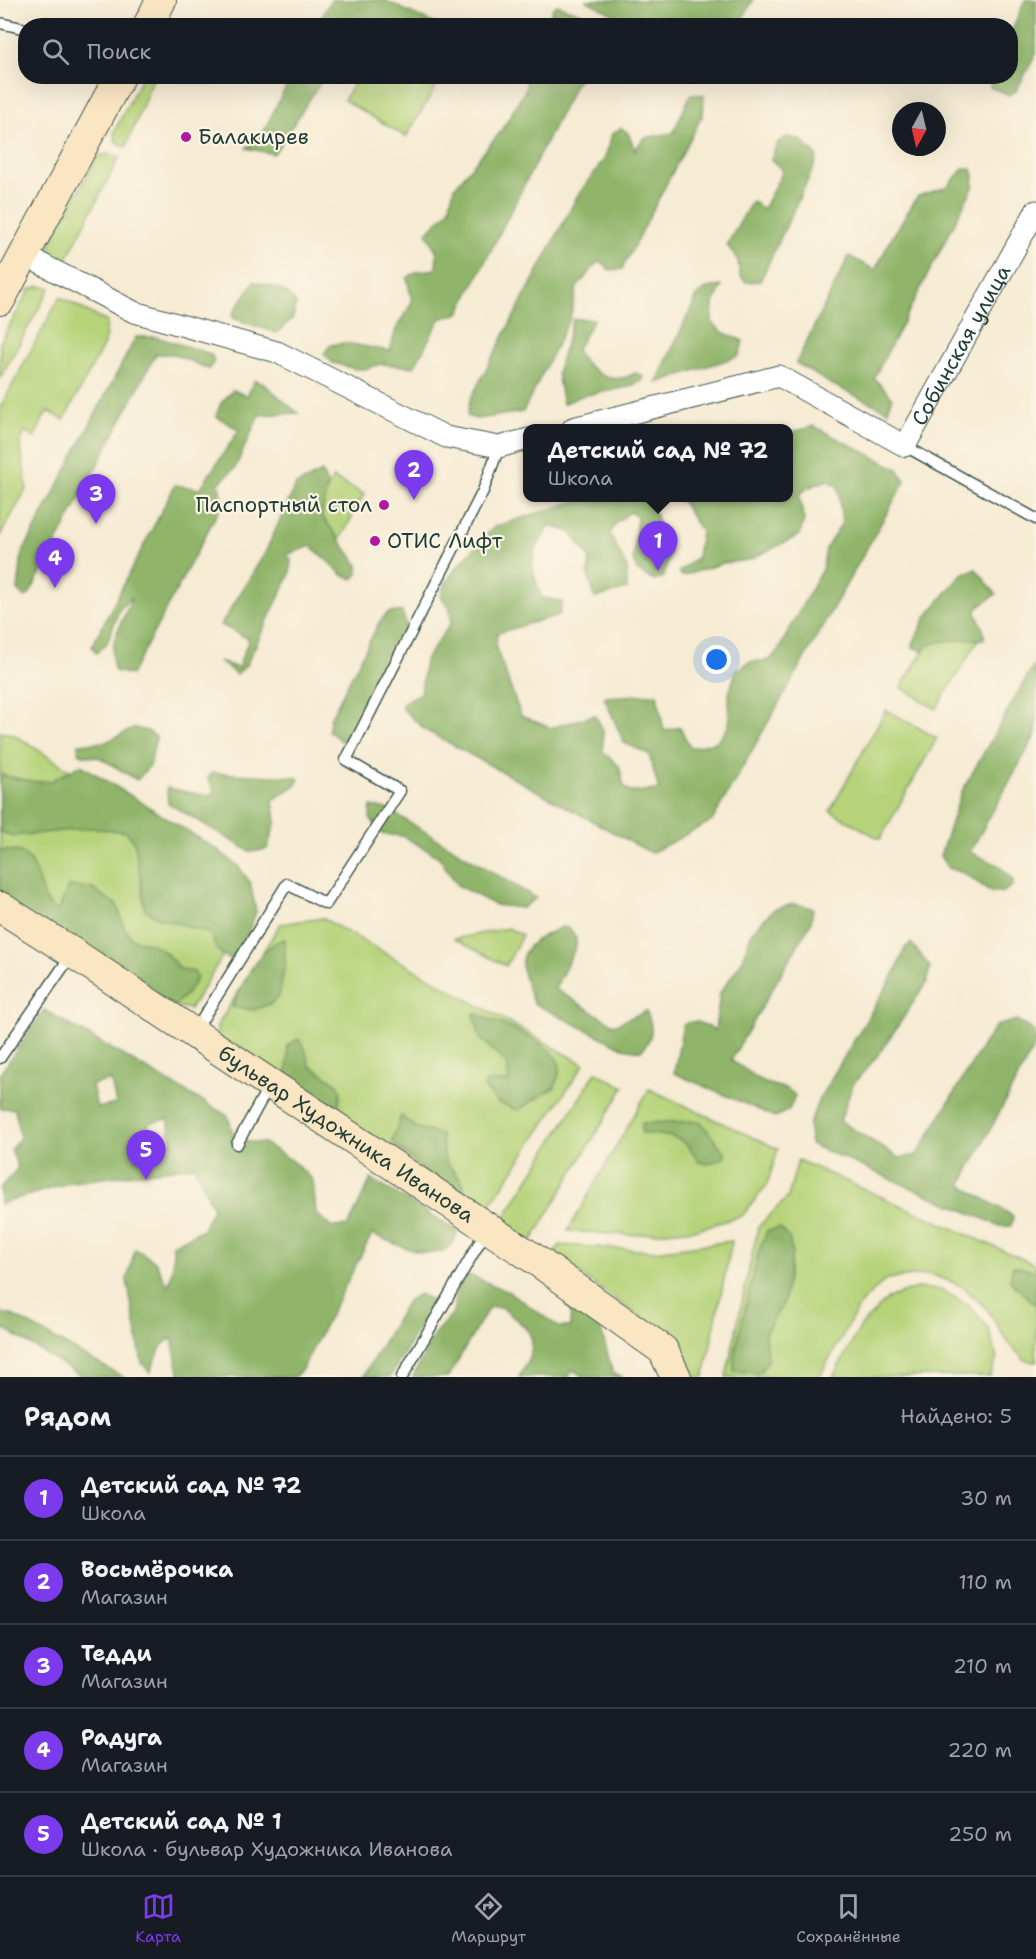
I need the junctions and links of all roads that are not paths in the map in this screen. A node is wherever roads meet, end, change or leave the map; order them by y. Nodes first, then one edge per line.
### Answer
1 (161, 0) edge
2 (152, 18) edge
3 (0, 23) edge
4 (18, 27) edge
5 (116, 84) edge
6 (1036, 211) edge
7 (24, 255) junction
8 (0, 300) edge
9 (592, 424) edge
10 (523, 440) edge
11 (905, 446) junction
12 (499, 447) junction
13 (1036, 519) edge
14 (0, 907) edge
15 (73, 953) junction
16 (193, 1034) junction
17 (0, 1058) edge
18 (270, 1084) junction
19 (237, 1144) dead end
20 (488, 1228) junction
21 (402, 1377) edge
22 (676, 1377) edge

1 - 2 street
3 - 4 lane
5 - 7 street
6 - 11 street, Собинская улица
7 - 8 street
7 - 12 street
9 - 11 street
10 - 12 street
11 - 13 lane
12 - 16 lane
14 - 15 street, бульвар Художника Иванова
15 - 16 street, бульвар Художника Иванова
15 - 17 lane
16 - 18 street, бульвар Художника Иванова
18 - 19 lane
18 - 20 street, бульвар Художника Иванова
20 - 21 lane
20 - 22 street, бульвар Художника Иванова

